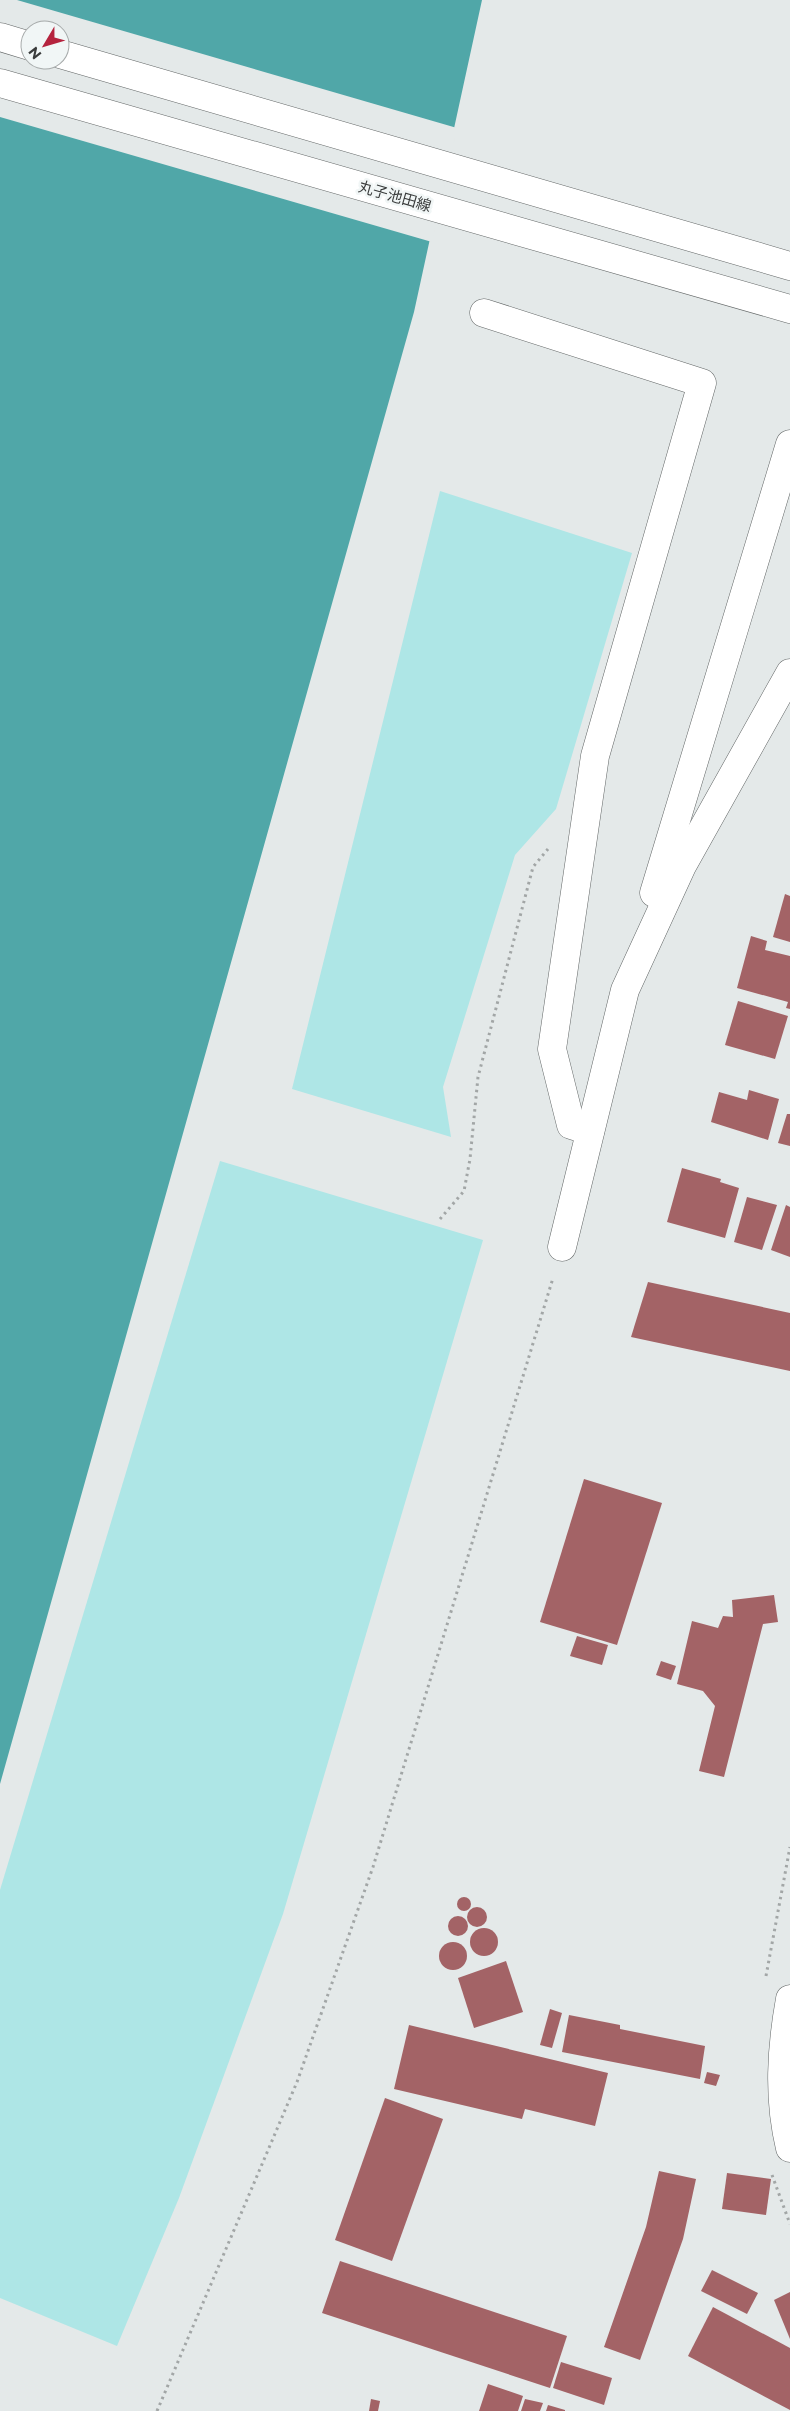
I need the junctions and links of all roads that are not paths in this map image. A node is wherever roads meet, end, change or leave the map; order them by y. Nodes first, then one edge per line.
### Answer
1 (0, 37) edge
2 (20, 43) edge
3 (70, 57) edge
4 (0, 83) edge
5 (790, 266) edge
6 (790, 309) edge
7 (484, 313) dead end
8 (790, 444) edge
9 (790, 673) edge
10 (625, 990) junction
11 (590, 1131) junction
12 (562, 1247) road end
13 (790, 1999) edge
14 (790, 2148) edge

1 - 2 street
3 - 5 street
4 - 6 street, 丸子池田線
7 - 11 street
8 - 10 street
9 - 10 street
10 - 11 street
11 - 12 street
13 - 14 street

